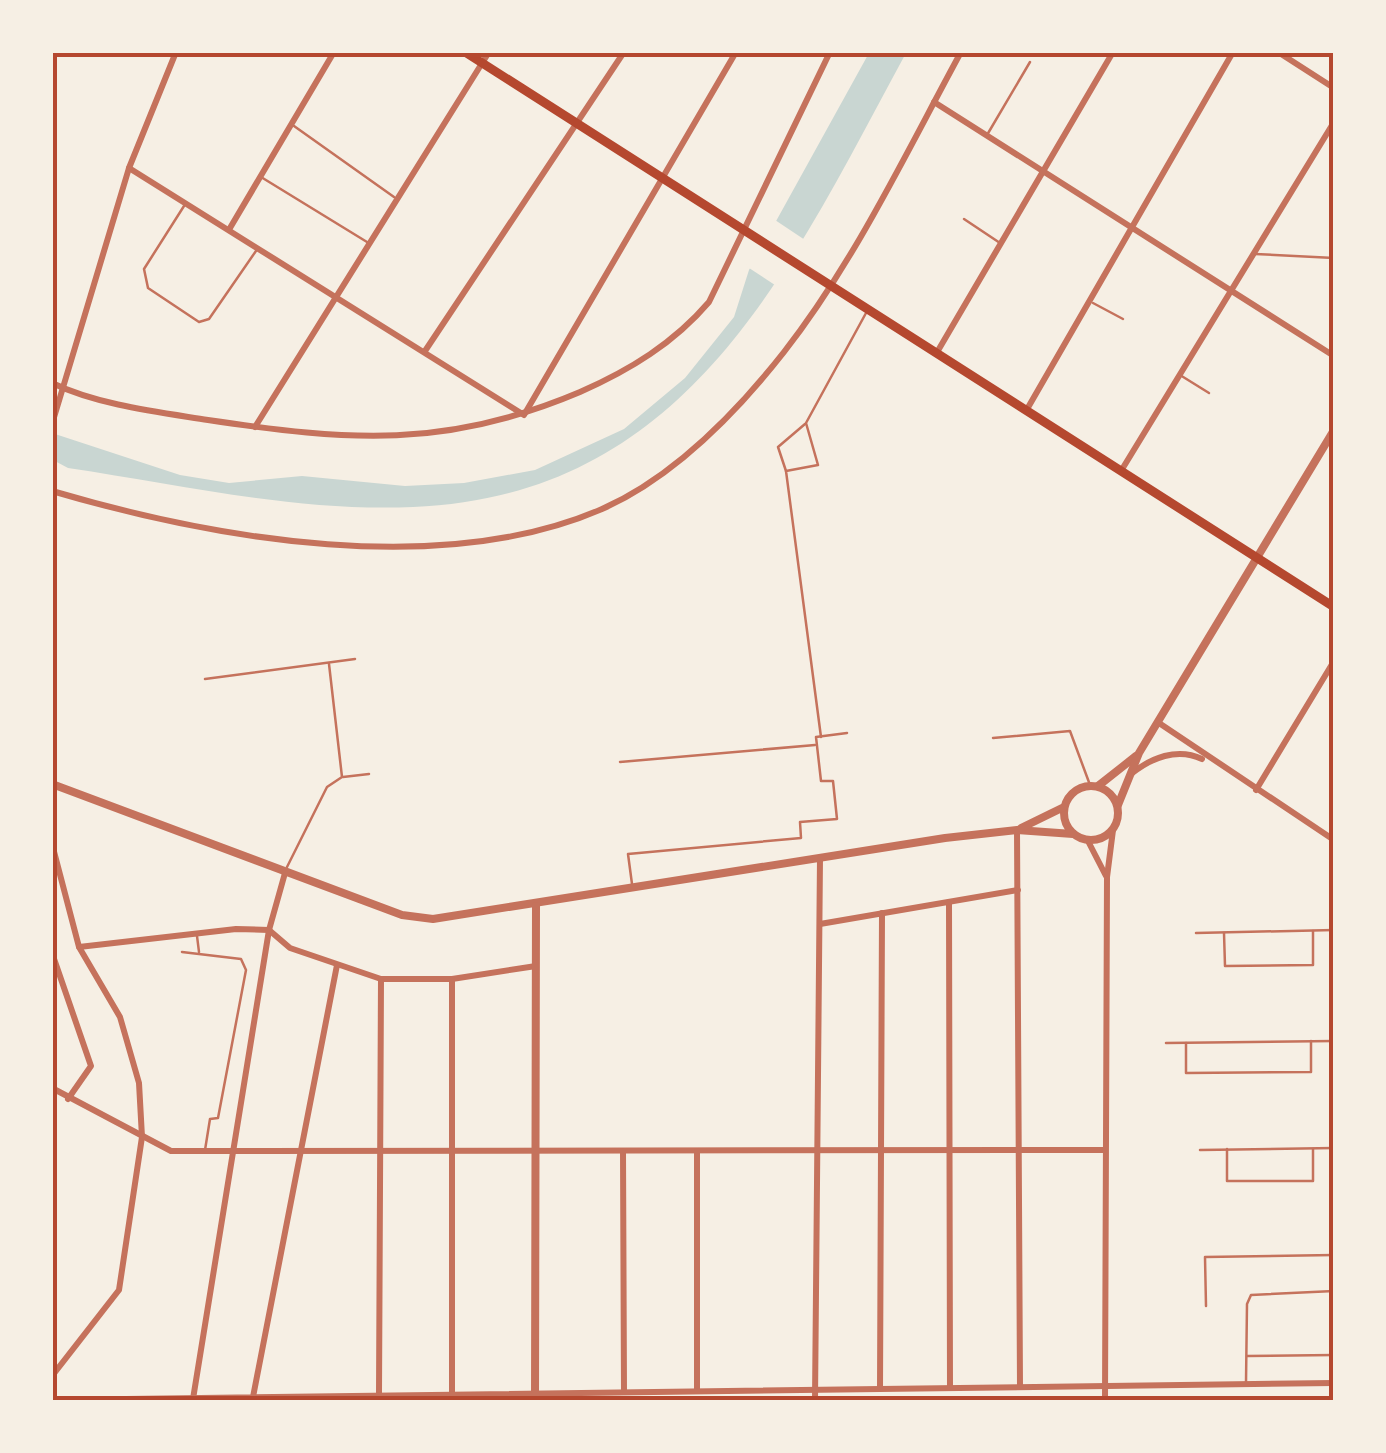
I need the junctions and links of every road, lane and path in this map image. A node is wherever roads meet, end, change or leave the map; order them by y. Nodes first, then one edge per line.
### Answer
1 (176, 52) edge
2 (334, 52) edge
3 (465, 52) edge
4 (489, 52) edge
5 (624, 52) edge
6 (736, 52) edge
7 (830, 52) edge
8 (961, 52) edge
9 (1113, 52) edge
10 (1232, 52) edge
11 (1278, 52) edge
12 (1030, 62) dead end
13 (482, 63) junction
14 (1334, 88) edge
15 (934, 102) junction
16 (1334, 122) edge
17 (291, 124) junction
18 (576, 124) junction
19 (987, 136) junction
20 (129, 168) junction
21 (1044, 172) junction
22 (260, 176) junction
23 (659, 178) junction
24 (395, 198) junction
25 (186, 202) junction
26 (964, 219) dead end
27 (230, 228) junction
28 (1132, 228) junction
29 (744, 233) junction
30 (367, 242) junction
31 (1002, 244) junction
32 (258, 247) junction
33 (1253, 254) junction
34 (1334, 258) edge
35 (830, 288) junction
36 (1231, 291) junction
37 (334, 296) junction
38 (1090, 301) junction
39 (867, 311) junction
40 (1123, 319) dead end
41 (426, 352) junction
42 (935, 355) junction
43 (1334, 356) edge
44 (1180, 374) junction
45 (52, 382) edge
46 (62, 388) junction
47 (1208, 393) dead end
48 (1026, 412) junction
49 (524, 415) junction
50 (806, 423) junction
51 (52, 424) edge
52 (255, 427) junction
53 (1334, 430) edge
54 (786, 471) junction
55 (1120, 472) junction
56 (52, 491) edge
57 (1258, 560) junction
58 (1334, 608) edge
59 (355, 659) dead end
60 (1334, 661) edge
61 (328, 664) junction
62 (205, 679) dead end
63 (1159, 723) junction
64 (846, 734) dead end
65 (821, 736) junction
66 (993, 738) dead end
67 (817, 745) junction
68 (1140, 753) junction
69 (620, 762) dead end
70 (1217, 766) junction
71 (368, 774) dead end
72 (1131, 774) junction
73 (342, 777) junction
74 (52, 784) edge
75 (1094, 786) junction
76 (1256, 790) junction
77 (1118, 805) junction
78 (1064, 807) junction
79 (1017, 830) junction
80 (1113, 830) junction
81 (1073, 834) junction
82 (1088, 840) junction
83 (1334, 840) edge
84 (52, 844) edge
85 (820, 856) junction
86 (284, 873) junction
87 (1107, 877) junction
88 (632, 886) junction
89 (1018, 890) junction
90 (950, 902) junction
91 (1334, 904) edge
92 (536, 906) junction
93 (882, 913) junction
94 (820, 924) junction
95 (1334, 924) edge
96 (269, 930) junction
97 (1334, 930) edge
98 (1313, 931) junction
99 (196, 932) junction
100 (1196, 933) dead end
101 (1224, 933) junction
102 (79, 946) junction
103 (182, 952) dead end
104 (52, 953) edge
105 (199, 954) junction
106 (337, 966) junction
107 (536, 966) junction
108 (382, 979) junction
109 (452, 979) junction
110 (1311, 1041) junction
111 (1334, 1041) edge
112 (1186, 1042) junction
113 (1166, 1043) dead end
114 (52, 1088) edge
115 (68, 1099) junction
116 (142, 1136) junction
117 (1313, 1148) junction
118 (1334, 1148) edge
119 (1227, 1149) junction
120 (535, 1150) junction
121 (697, 1150) junction
122 (817, 1150) junction
123 (881, 1150) junction
124 (950, 1150) junction
125 (1019, 1150) junction
126 (1105, 1150) junction
127 (1200, 1150) dead end
128 (204, 1151) junction
129 (233, 1151) junction
130 (301, 1151) junction
131 (380, 1151) junction
132 (453, 1151) junction
133 (623, 1151) junction
134 (1334, 1256) edge
135 (1334, 1291) edge
136 (1206, 1306) dead end
137 (1246, 1356) junction
138 (1334, 1356) edge
139 (52, 1376) edge
140 (1334, 1382) edge
141 (1246, 1384) junction
142 (1105, 1386) junction
143 (1020, 1387) junction
144 (950, 1388) junction
145 (880, 1389) junction
146 (814, 1390) junction
147 (698, 1391) junction
148 (624, 1392) junction
149 (452, 1395) junction
150 (379, 1396) junction
151 (253, 1397) junction
152 (535, 1397) edge
153 (193, 1399) edge
154 (52, 1400) edge
155 (814, 1400) edge
156 (1105, 1400) edge

1 - 20 street
2 - 17 street
3 - 13 main road
4 - 13 street
5 - 18 street
6 - 23 street
7 - 29 street
8 - 15 street
9 - 21 street
10 - 28 street
11 - 14 street
12 - 19 lane
13 - 18 main road
13 - 24 street
15 - 19 street
15 - 35 street
16 - 33 street
17 - 22 street
17 - 24 lane
18 - 23 main road
18 - 41 street
19 - 21 street
20 - 25 street
20 - 46 street
21 - 28 street
21 - 31 street
22 - 27 street
22 - 30 lane
23 - 29 main road
23 - 49 street
24 - 30 street
25 - 27 street
25 - 32 lane
26 - 31 lane
27 - 32 street
28 - 36 street
28 - 38 street
29 - 35 main road
29 - 49 street
30 - 37 street
31 - 42 street
32 - 37 street
33 - 34 lane
33 - 36 street
35 - 39 main road
35 - 56 street
36 - 43 street
36 - 44 street
37 - 41 street
37 - 52 street
38 - 40 lane
38 - 48 street
39 - 42 main road
39 - 50 lane
41 - 49 street
42 - 48 main road
44 - 47 lane
44 - 55 street
45 - 46 street
46 - 51 street
46 - 52 street
48 - 55 main road
49 - 52 street
50 - 54 lane
50 - 54 lane
53 - 57 street
54 - 65 lane
55 - 57 main road
57 - 58 main road
57 - 63 street
59 - 61 lane
60 - 76 street
61 - 62 lane
61 - 73 lane
63 - 68 street
63 - 70 street
64 - 65 lane
65 - 67 lane
66 - 75 lane
67 - 69 lane
67 - 88 lane
68 - 72 street
68 - 75 street
70 - 72 street
70 - 76 street
71 - 73 lane
72 - 77 street
73 - 86 lane
74 - 86 street
75 - 77 street
75 - 78 street
76 - 83 street
77 - 80 street
78 - 79 street
78 - 81 street
79 - 81 street
79 - 85 street
79 - 89 street
80 - 82 street
80 - 87 street
81 - 82 street
82 - 87 street
84 - 102 street
85 - 88 street
85 - 94 street
86 - 92 street
86 - 96 street
87 - 126 street
88 - 92 street
89 - 90 street
89 - 125 street
90 - 93 street
90 - 124 street
91 - 95 lane
92 - 107 street
93 - 94 street
93 - 123 street
94 - 122 street
96 - 99 street
96 - 106 street
96 - 129 street
97 - 98 lane
98 - 101 lane
98 - 101 lane
99 - 102 street
99 - 105 lane
100 - 101 lane
102 - 116 street
103 - 105 lane
104 - 115 street
105 - 128 lane
106 - 108 street
106 - 130 street
107 - 109 street
107 - 120 street
108 - 109 street
108 - 131 street
109 - 132 street
110 - 111 lane
110 - 112 lane
110 - 112 lane
112 - 113 lane
114 - 115 street
115 - 116 street
116 - 128 street
116 - 139 street
117 - 118 lane
117 - 119 lane
117 - 119 lane
119 - 127 lane
120 - 132 street
120 - 133 street
120 - 152 street
121 - 122 street
121 - 133 street
121 - 147 street
122 - 123 street
122 - 146 street
123 - 124 street
123 - 145 street
124 - 125 street
124 - 144 street
125 - 126 street
125 - 143 street
126 - 142 street
128 - 129 street
129 - 130 street
129 - 153 street
130 - 131 street
130 - 151 street
131 - 132 street
131 - 150 street
132 - 149 street
133 - 148 street
134 - 136 lane
135 - 137 lane
137 - 138 lane
137 - 141 lane
140 - 141 street
141 - 142 street
142 - 143 street
142 - 156 street
143 - 144 street
144 - 145 street
145 - 146 street
146 - 147 street
146 - 155 street
147 - 148 street
148 - 152 street
149 - 150 street
149 - 152 street
150 - 151 street
151 - 153 street
153 - 154 street

